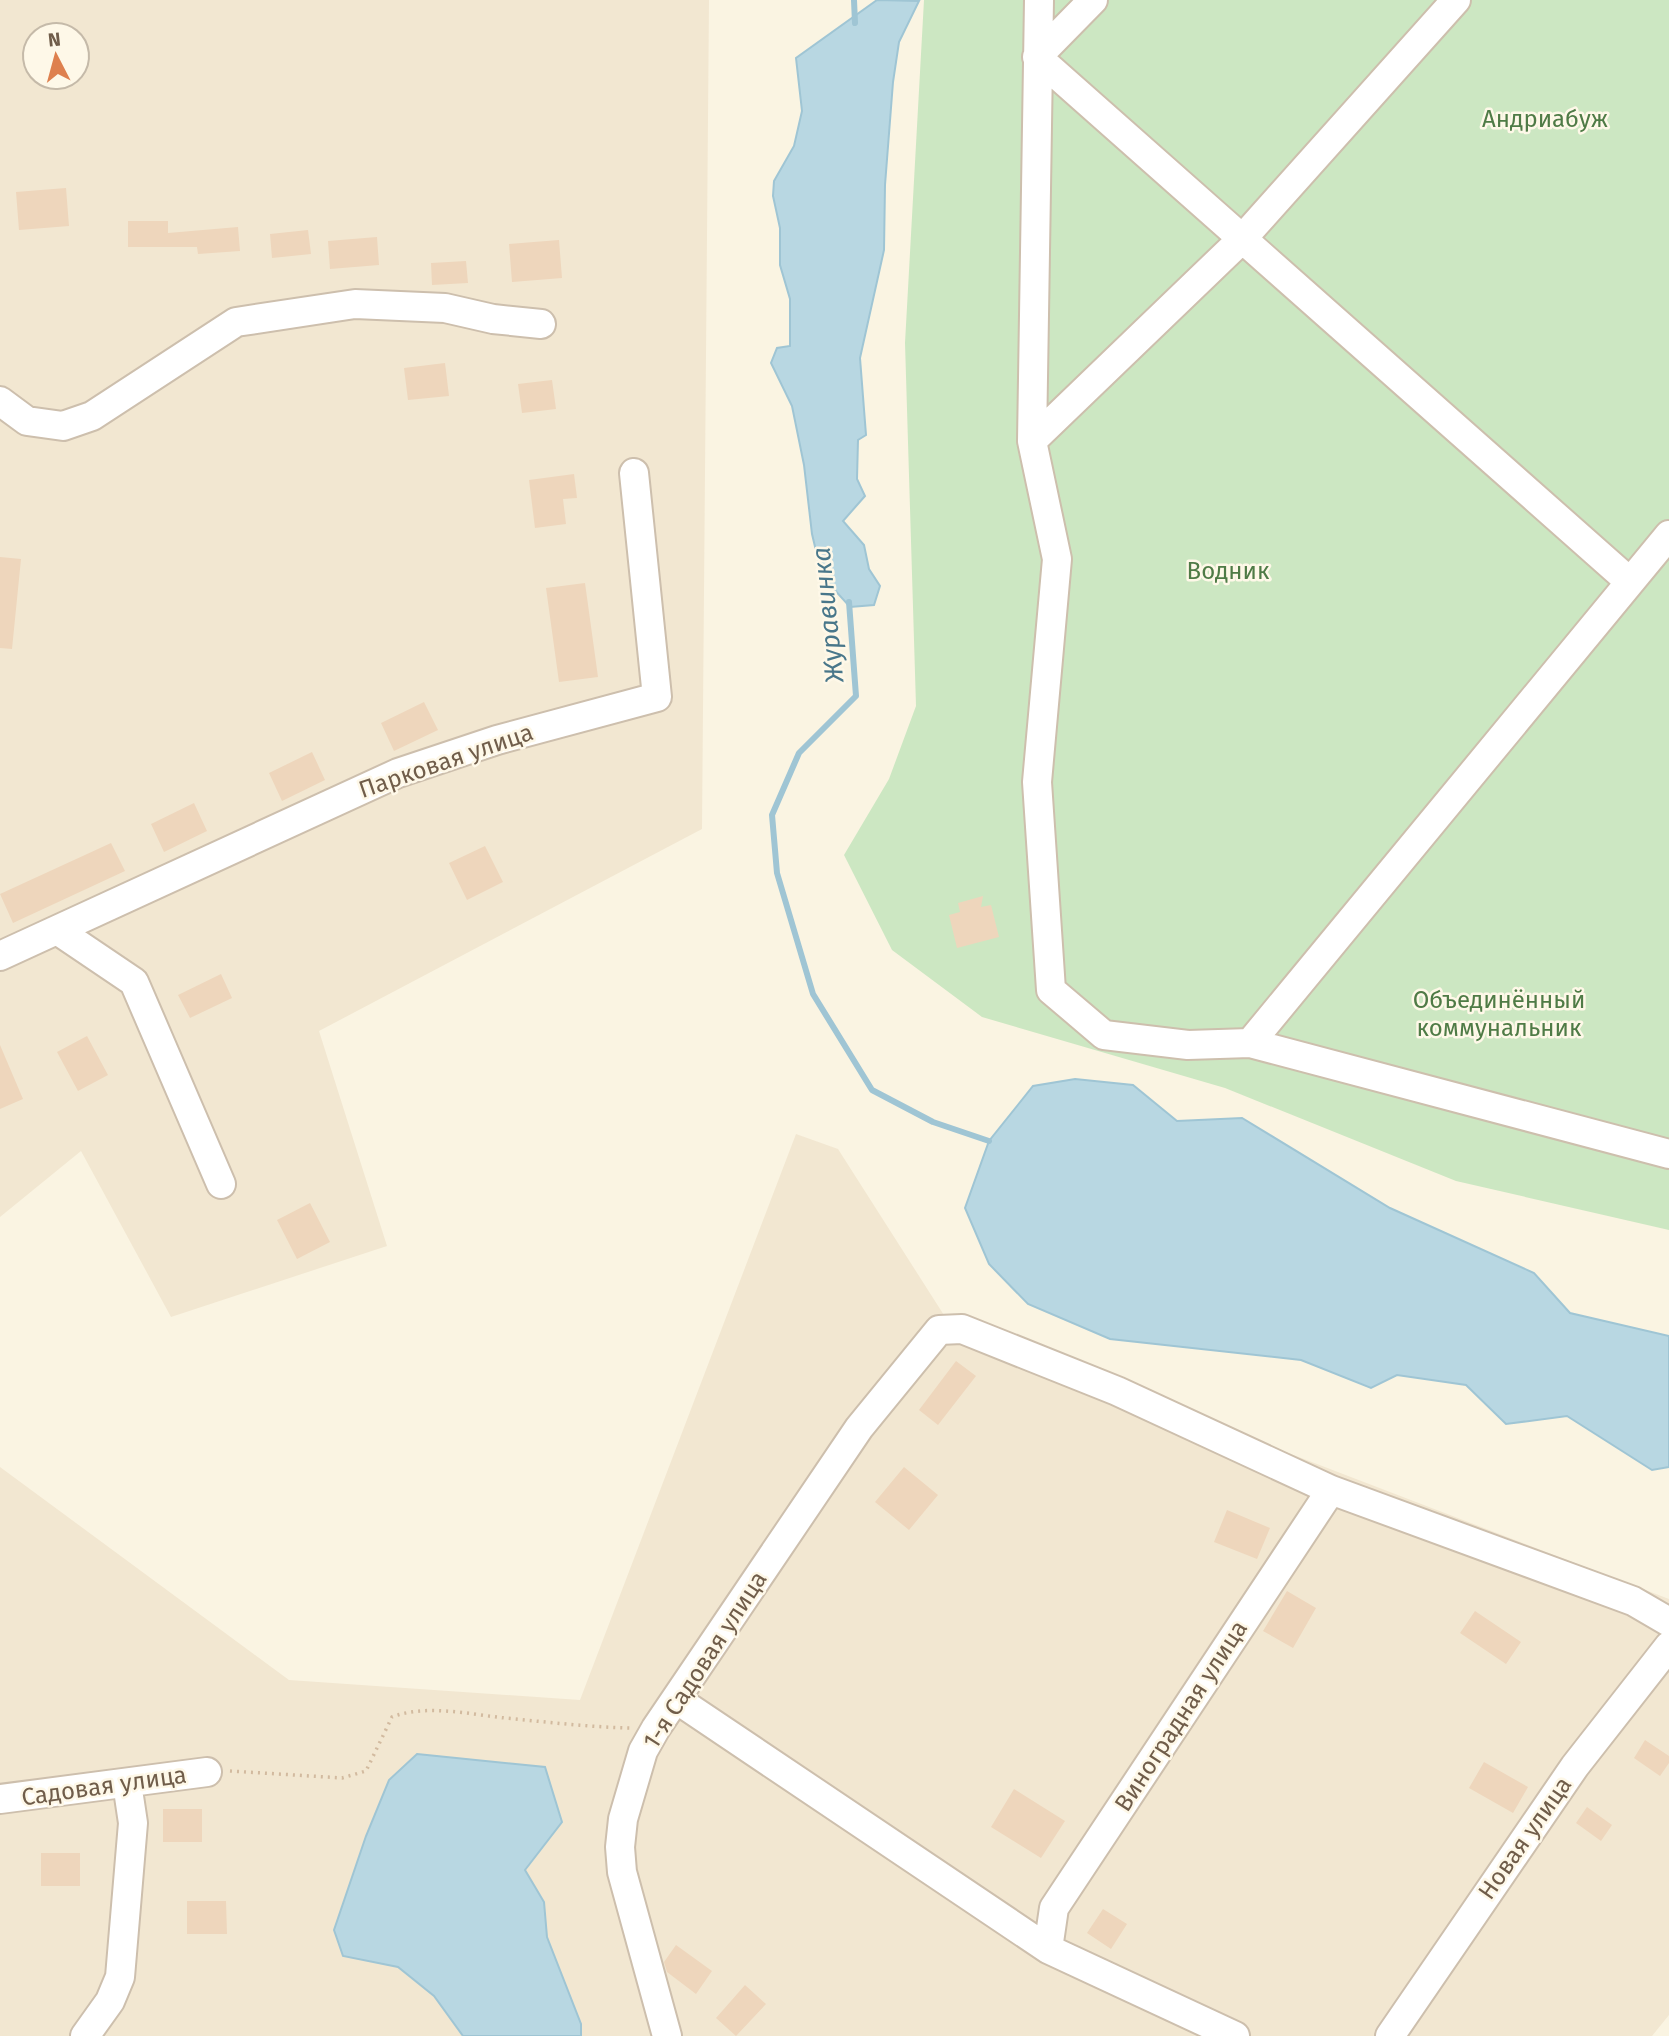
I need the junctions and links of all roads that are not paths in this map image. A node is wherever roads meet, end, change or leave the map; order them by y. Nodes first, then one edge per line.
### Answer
1 (1040, 0) edge
2 (1093, 0) edge
3 (1456, 0) edge
4 (1037, 57) junction
5 (1242, 239) junction
6 (541, 324) dead end
7 (0, 401) edge
8 (1032, 441) junction
9 (634, 474) dead end
10 (1669, 535) edge
11 (1630, 582) junction
12 (57, 930) junction
13 (0, 956) edge
14 (1250, 1043) junction
15 (1669, 1154) edge
16 (221, 1184) dead end
17 (1331, 1490) junction
18 (1669, 1622) edge
19 (1669, 1646) edge
20 (676, 1699) junction
21 (207, 1772) road end
22 (127, 1783) junction
23 (0, 1800) edge
24 (1048, 1949) junction
25 (85, 2036) edge
26 (667, 2036) edge
27 (1234, 2036) edge
28 (1390, 2036) edge

1 - 4 street
2 - 4 street
3 - 5 street
4 - 5 street
4 - 8 street
5 - 8 street
5 - 11 street
6 - 7 street
8 - 14 street
9 - 12 street, Парковая улица
10 - 11 street
11 - 14 street
12 - 13 street, Парковая улица
12 - 16 street
14 - 15 street
17 - 18 street
17 - 20 street, 1-я Садовая улица
17 - 24 street, Виноградная улица
19 - 28 street, Новая улица
20 - 24 street
20 - 26 street, 1-я Садовая улица
21 - 22 street, Садовая улица
22 - 23 street, Садовая улица
22 - 25 street
24 - 27 street

